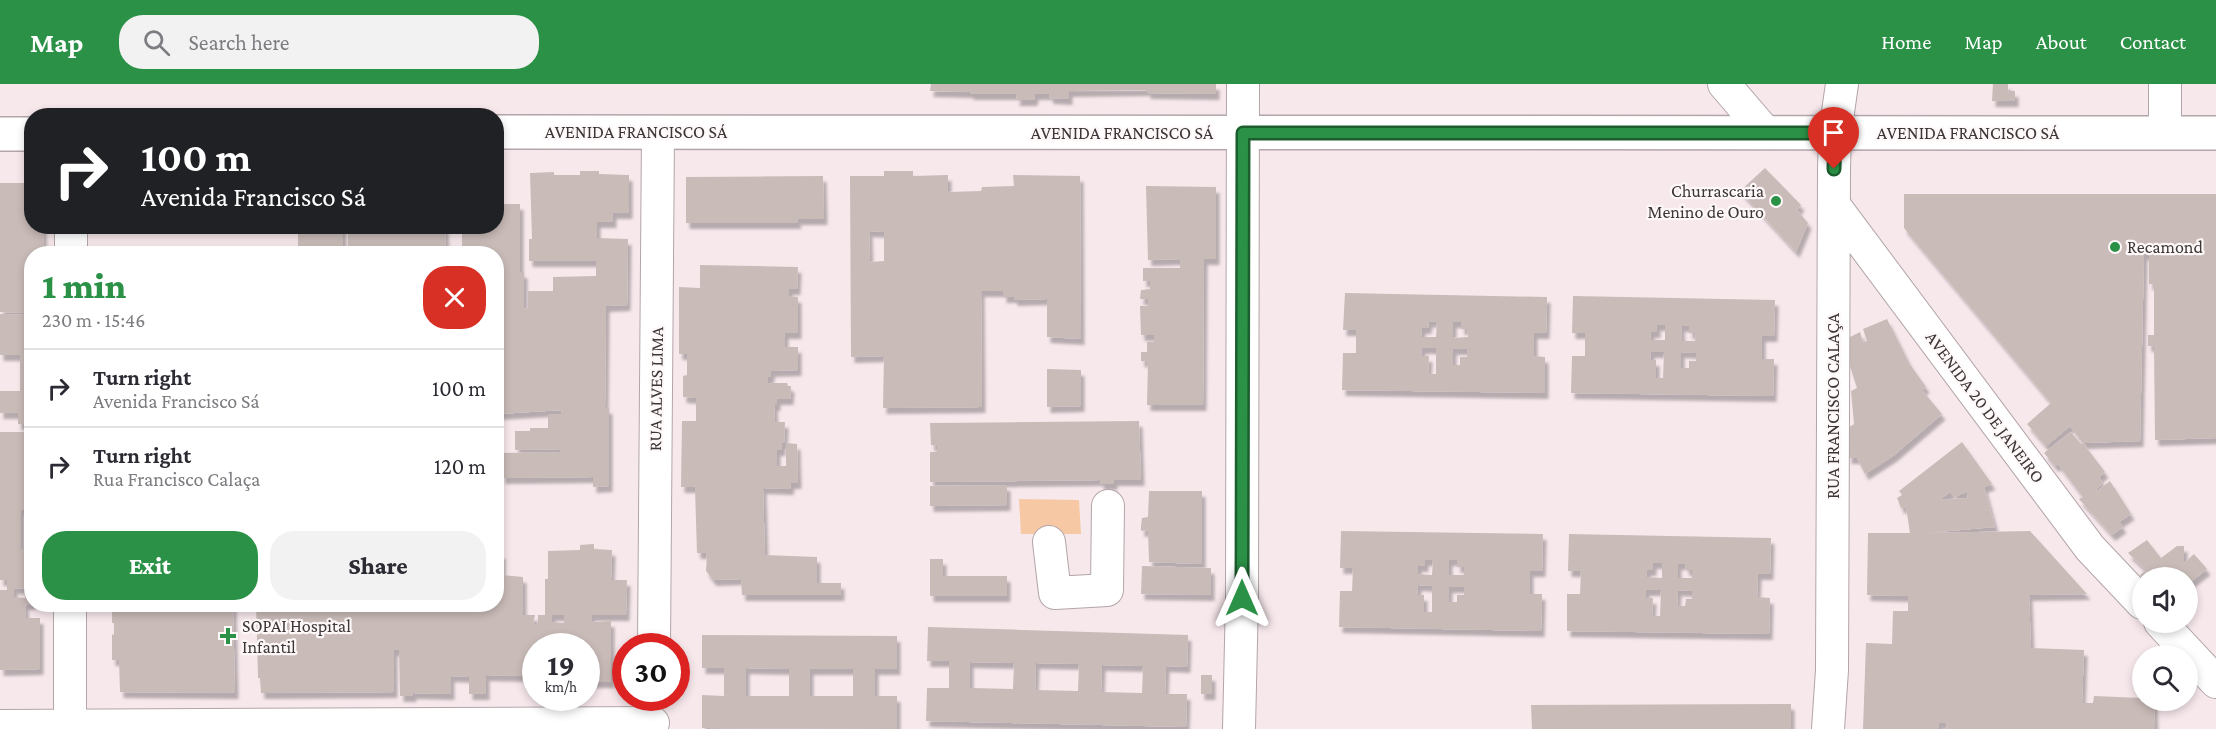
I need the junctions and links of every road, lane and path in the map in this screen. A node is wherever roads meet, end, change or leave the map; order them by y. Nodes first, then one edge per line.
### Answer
1 (1243, 84) edge
2 (1724, 84) edge
3 (1842, 84) edge
4 (2165, 84) edge
5 (504, 132) edge
6 (658, 132) junction
7 (1243, 133) junction
8 (1766, 133) junction
9 (1835, 133) junction
10 (2165, 133) junction
11 (2216, 133) edge
12 (0, 134) edge
13 (24, 134) edge
14 (1834, 205) junction
15 (1108, 506) dead end
16 (1049, 542) dead end
17 (2132, 592) edge
18 (70, 612) edge
19 (654, 633) edge
20 (2170, 633) edge
21 (2216, 682) edge
22 (653, 716) edge
23 (0, 726) edge
24 (70, 727) edge
25 (1239, 729) edge
26 (1828, 729) edge

1 - 7 street
2 - 8 street
3 - 9 street, RUA FRANCISCO CALAÇA
4 - 10 street
5 - 6 main road, AVENIDA FRANCISCO SÁ
6 - 7 main road, AVENIDA FRANCISCO SÁ
6 - 19 street, RUA ALVES LIMA
7 - 8 main road, AVENIDA FRANCISCO SÁ
7 - 25 street
8 - 9 main road, AVENIDA FRANCISCO SÁ
9 - 10 main road, AVENIDA FRANCISCO SÁ
9 - 14 street, RUA FRANCISCO CALAÇA
10 - 11 main road, AVENIDA FRANCISCO SÁ
12 - 13 main road
14 - 17 street, AVENIDA 20 DE JANEIRO
14 - 26 street, RUA FRANCISCO CALAÇA
15 - 16 street
18 - 24 street
20 - 21 street
22 - 24 street
23 - 24 street

